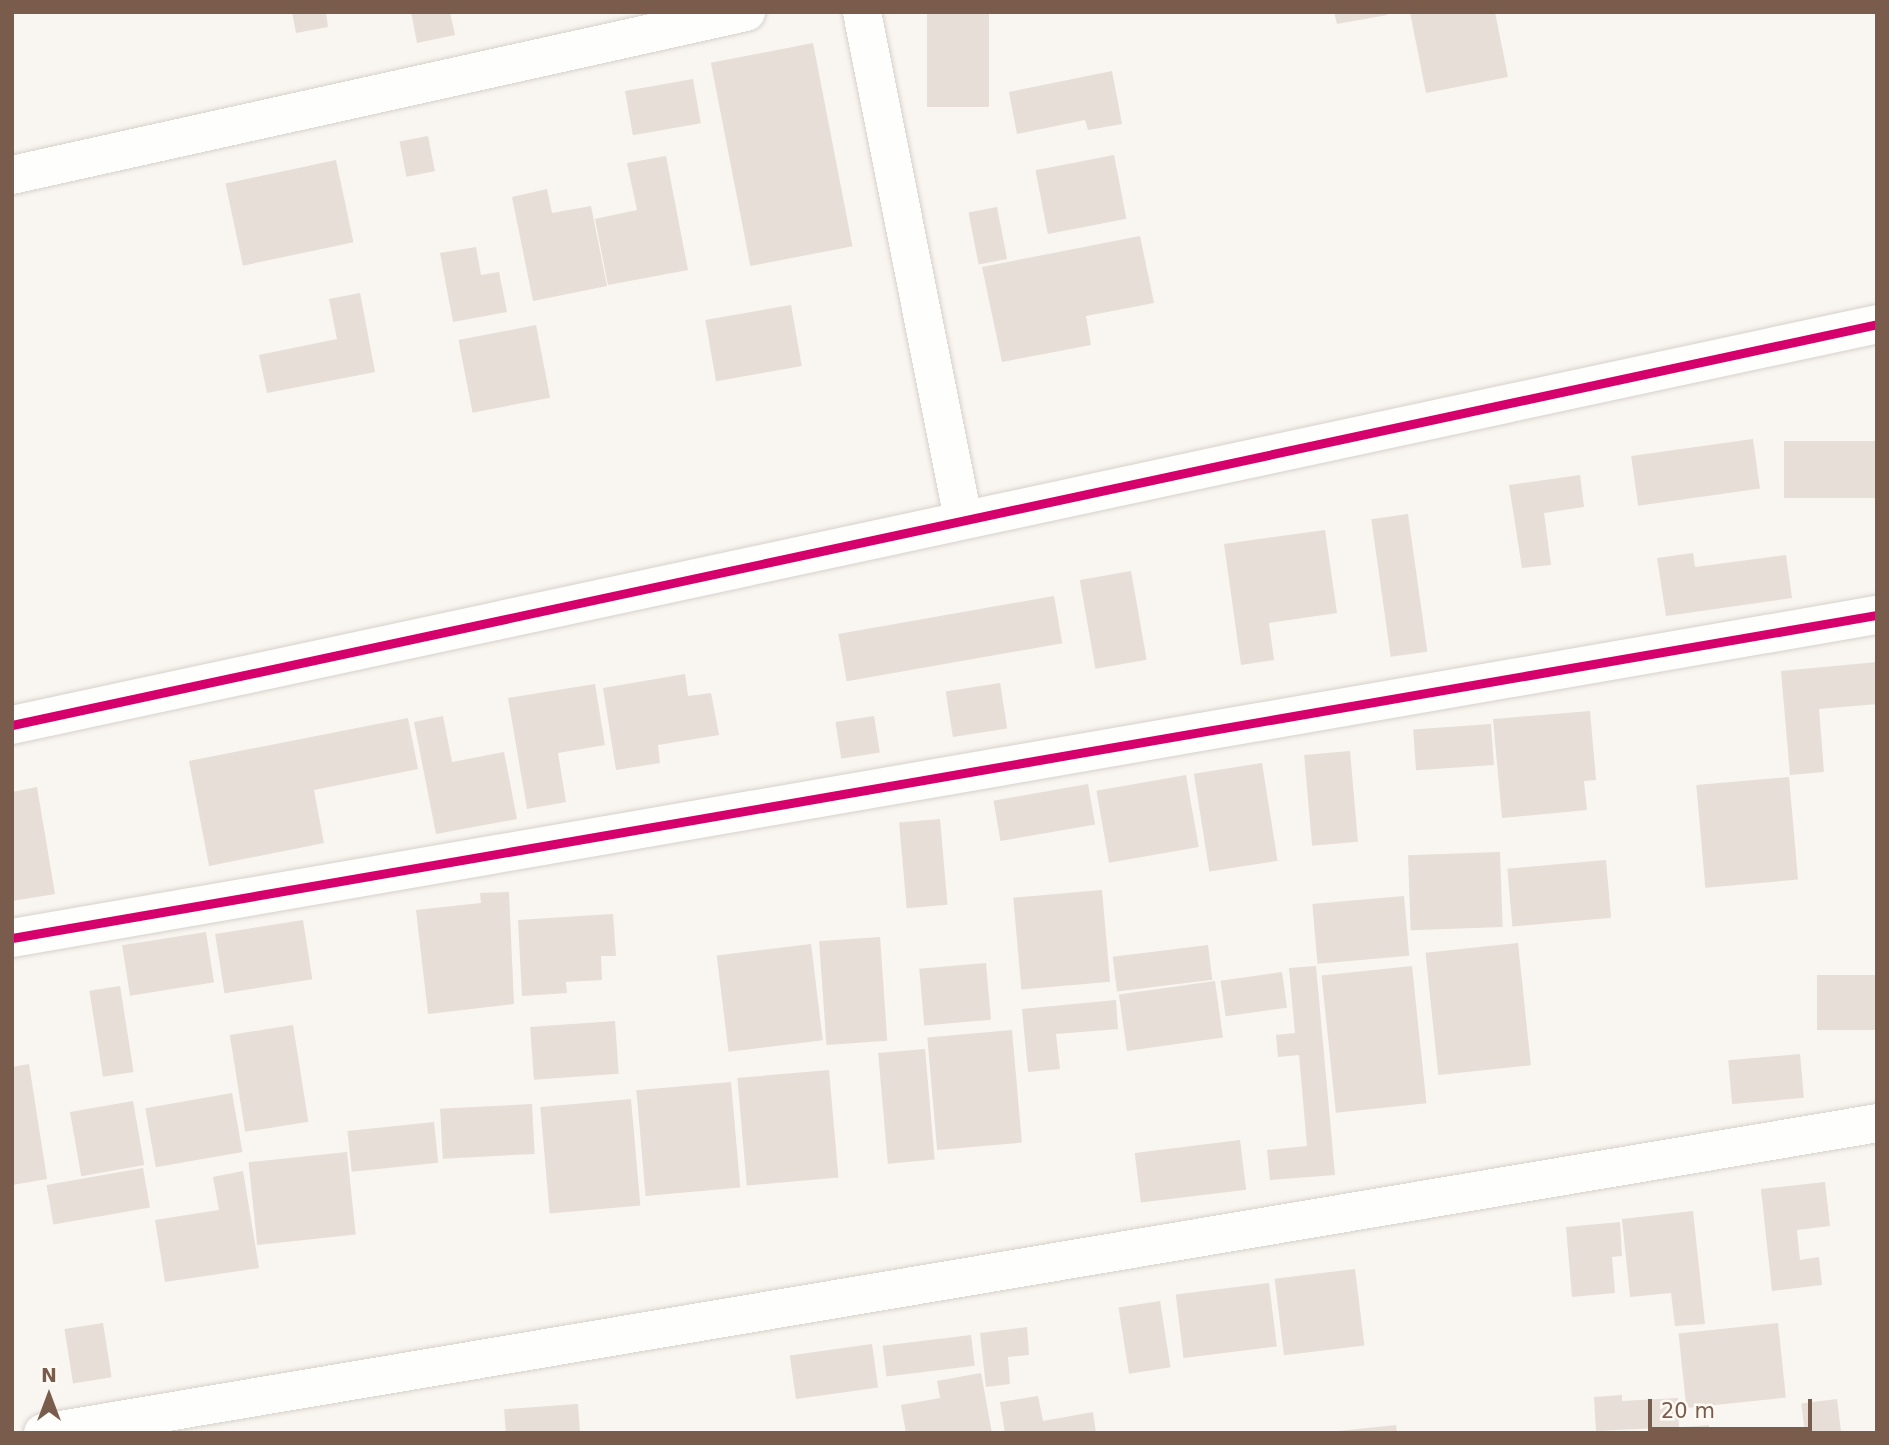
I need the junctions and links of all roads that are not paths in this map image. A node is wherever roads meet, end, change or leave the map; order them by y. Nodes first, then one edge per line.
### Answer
1 (746, 12) edge
2 (862, 12) edge
3 (12, 175) edge
4 (1877, 324) edge
5 (963, 519) junction
6 (1877, 615) edge
7 (12, 725) edge
8 (12, 938) edge
9 (1877, 1124) edge
10 (43, 1433) edge

1 - 3 street
2 - 5 street
4 - 5 street
5 - 7 street
6 - 8 street
9 - 10 street

